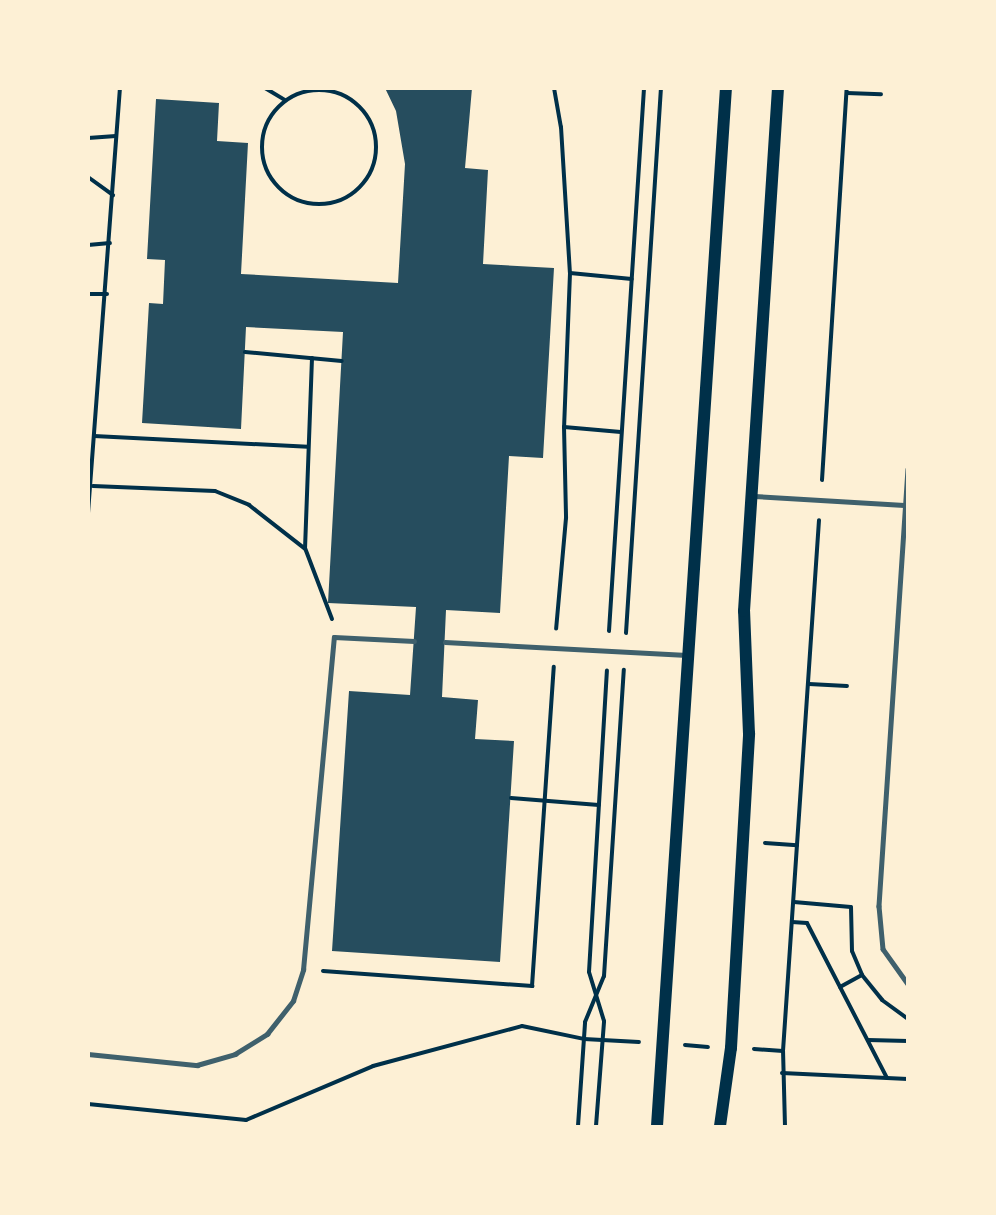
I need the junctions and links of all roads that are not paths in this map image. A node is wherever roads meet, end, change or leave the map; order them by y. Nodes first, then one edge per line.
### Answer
1 (726, 88) edge
2 (778, 88) edge
3 (908, 469) edge
4 (752, 496) junction
5 (904, 505) junction
6 (414, 641) dead end
7 (445, 642) dead end
8 (690, 655) junction
9 (908, 984) edge
10 (88, 1054) edge
11 (657, 1126) edge
12 (720, 1126) edge

1 - 8 main road
2 - 4 main road
3 - 5 lane
4 - 5 lane
4 - 12 main road
5 - 9 lane
6 - 10 lane
7 - 8 lane
8 - 11 main road

